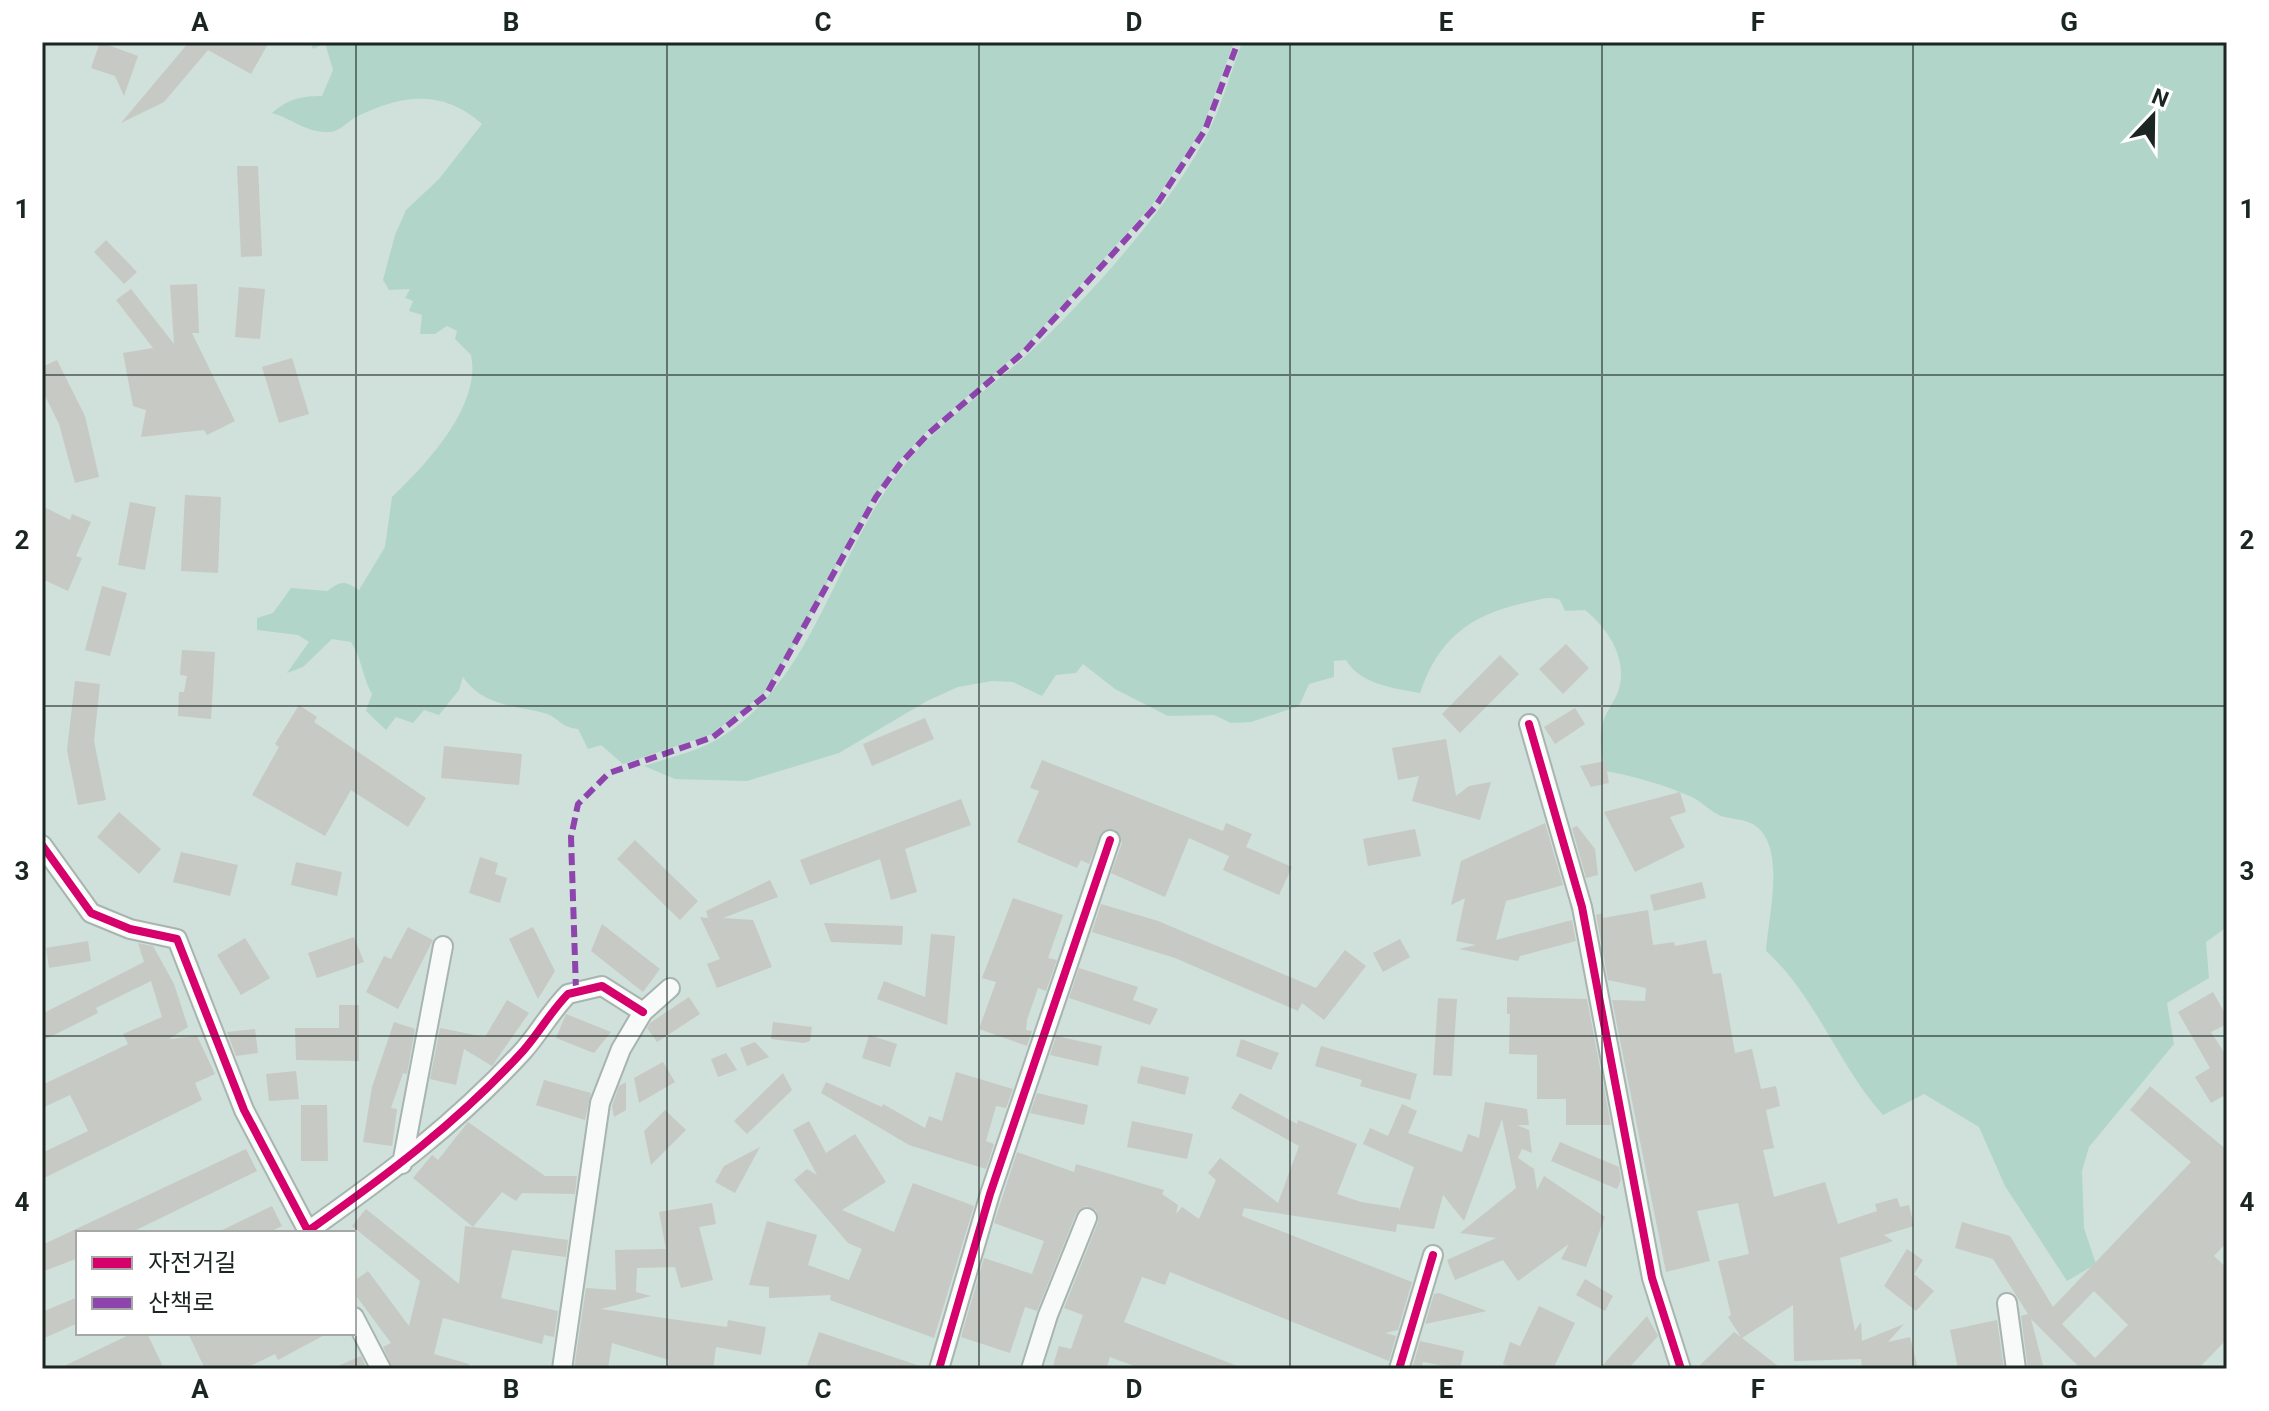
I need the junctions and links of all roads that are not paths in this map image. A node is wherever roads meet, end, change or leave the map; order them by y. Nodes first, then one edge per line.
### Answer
1 (1529, 724) dead end
2 (1110, 840) dead end
3 (42, 845) edge
4 (443, 946) dead end
5 (670, 988) dead end
6 (643, 1012) junction
7 (402, 1164) junction
8 (1087, 1218) dead end
9 (308, 1231) edge
10 (310, 1231) edge
11 (1433, 1255) dead end
12 (2007, 1303) dead end
13 (356, 1321) edge
14 (381, 1369) edge
15 (562, 1369) edge
16 (939, 1369) edge
17 (1031, 1369) edge
18 (1399, 1369) edge
19 (1681, 1369) edge
20 (2016, 1369) edge

1 - 19 street
2 - 16 street
3 - 9 street
4 - 7 street
5 - 6 street
6 - 7 street
6 - 15 street
7 - 10 street
8 - 17 street
11 - 18 street
12 - 20 street
13 - 14 street

